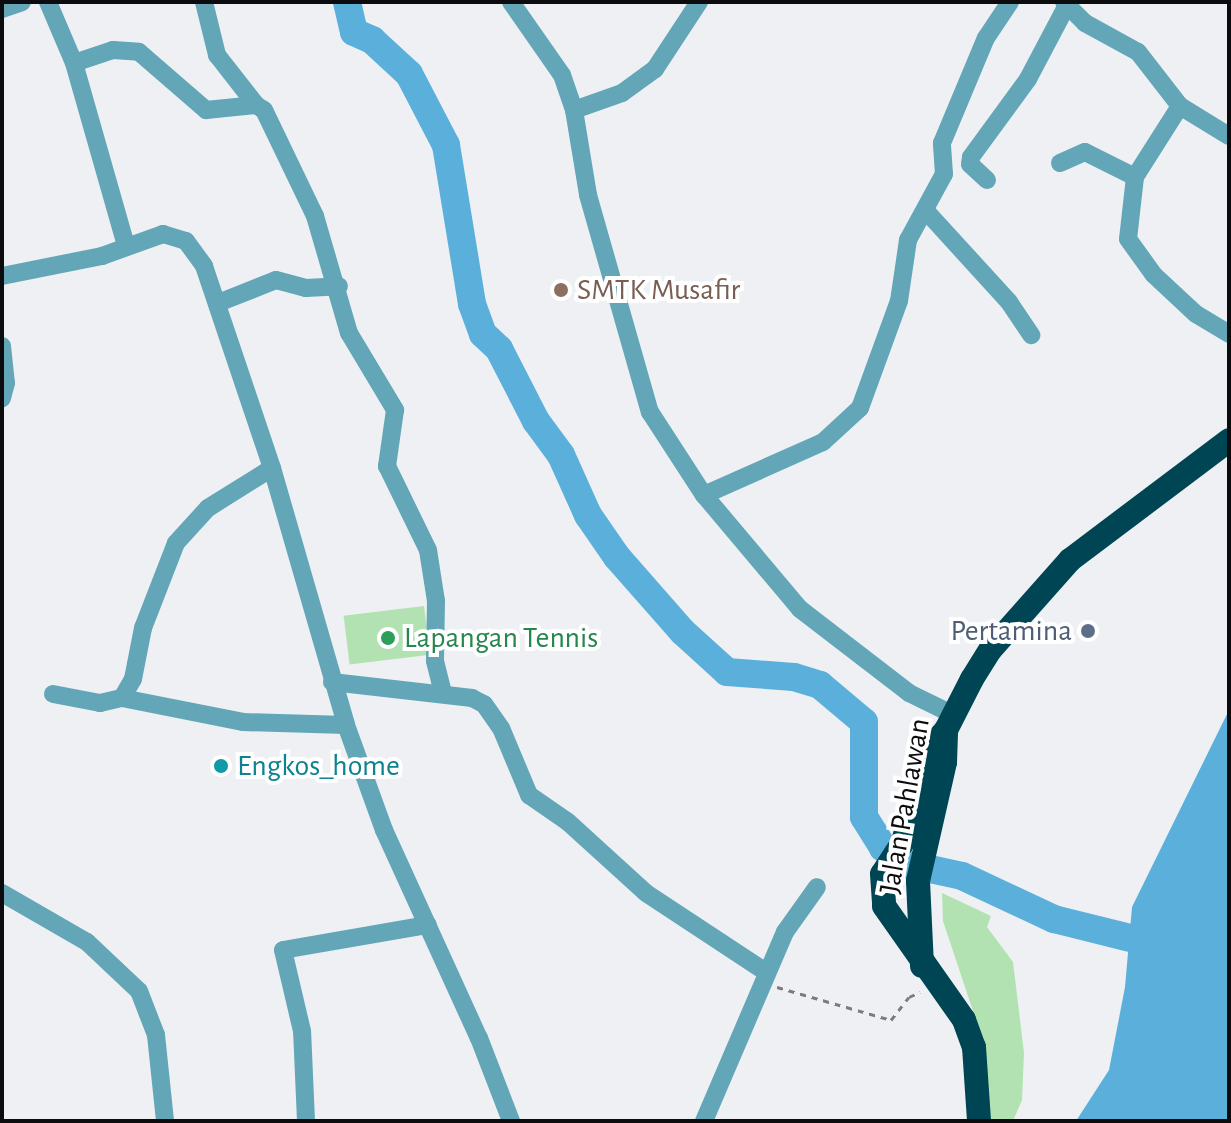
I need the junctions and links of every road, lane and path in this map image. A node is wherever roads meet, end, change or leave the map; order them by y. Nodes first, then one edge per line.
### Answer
1 (22, 2) edge
2 (48, 2) edge
3 (204, 2) edge
4 (511, 2) edge
5 (699, 2) edge
6 (1010, 2) edge
7 (1065, 4) edge
8 (2, 9) edge
9 (74, 63) junction
10 (256, 105) junction
11 (1180, 106) junction
12 (574, 110) junction
13 (1229, 136) edge
14 (1060, 163) dead end
15 (1135, 177) junction
16 (987, 180) dead end
17 (926, 211) junction
18 (126, 245) junction
19 (2, 276) edge
20 (339, 286) junction
21 (218, 303) junction
22 (1229, 334) edge
23 (1031, 335) dead end
24 (2, 346) edge
25 (2, 398) edge
26 (1229, 440) edge
27 (272, 468) junction
28 (704, 495) junction
29 (332, 682) junction
30 (53, 694) dead end
31 (443, 694) junction
32 (122, 698) junction
33 (949, 722) junction
34 (346, 725) junction
35 (817, 887) dead end
36 (2, 893) edge
37 (428, 925) junction
38 (764, 977) junction
39 (926, 977) junction
40 (165, 1121) edge
41 (306, 1121) edge
42 (511, 1121) edge
43 (704, 1121) edge
44 (979, 1121) edge

1 - 8 street
2 - 9 street
3 - 10 street
4 - 12 street
5 - 12 street
6 - 17 street
7 - 11 street
7 - 16 street
9 - 10 street
9 - 18 street
10 - 20 street
11 - 13 street
11 - 15 street
12 - 28 street
14 - 15 street
15 - 22 street
17 - 23 street
17 - 28 street
18 - 19 street
18 - 21 street
20 - 21 street
20 - 31 street
21 - 27 street
24 - 25 street
26 - 33 highway, Jalan Pahlawan
27 - 29 street
27 - 32 street
28 - 33 street
29 - 31 street
29 - 34 street
30 - 32 street
31 - 38 street
32 - 34 street
33 - 39 highway, Jalan Pahlawan
33 - 39 highway, Jalan Pahlawan
34 - 37 street
35 - 38 street
36 - 40 street
37 - 41 street
37 - 42 street
38 - 39 path
38 - 43 street
39 - 44 highway, Jalan Pahlawan

